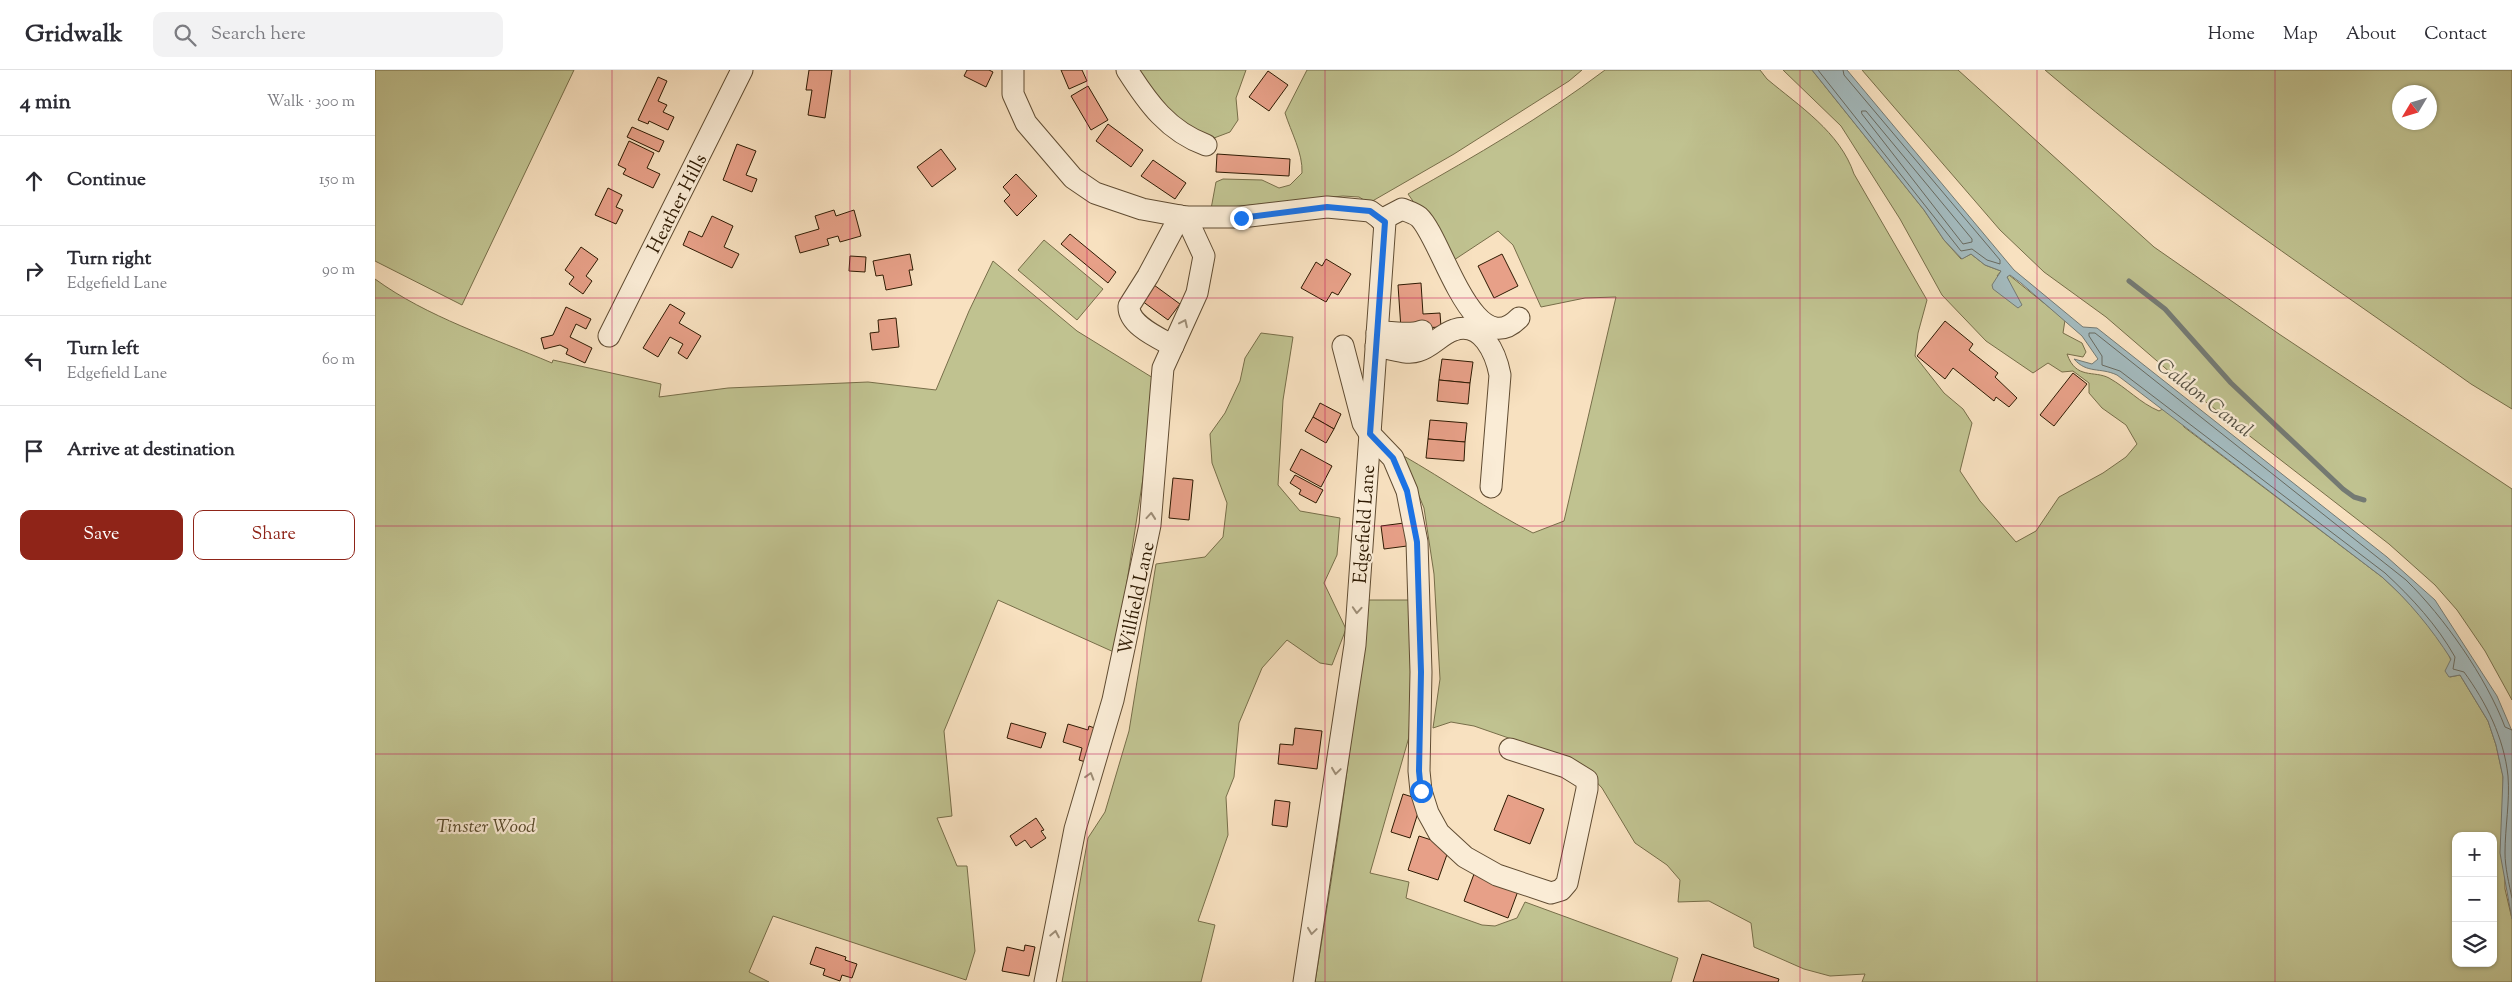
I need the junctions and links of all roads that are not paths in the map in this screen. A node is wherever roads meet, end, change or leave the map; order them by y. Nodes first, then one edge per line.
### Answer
1 (742, 70) edge
2 (1013, 70) edge
3 (1127, 70) edge
4 (1206, 144) dead end
5 (1183, 217) junction
6 (1381, 220) junction
7 (1519, 318) dead end
8 (1422, 331) dead end
9 (609, 336) dead end
10 (1377, 339) junction
11 (1173, 346) junction
12 (1343, 346) dead end
13 (1370, 434) junction
14 (1491, 487) dead end
15 (1510, 749) dead end
16 (1045, 982) edge
17 (1304, 982) edge

1 - 9 street, Heather Hills
2 - 5 street
3 - 4 street
5 - 6 street
11 -> 5 street, Willfield Lane
5 - 11 street
6 - 7 street
6 - 10 street, Edgefield Lane
8 - 10 street
10 - 13 street, Edgefield Lane
10 - 14 street
16 -> 11 street, Willfield Lane
12 - 13 street
13 - 15 street
13 -> 17 street, Edgefield Lane

